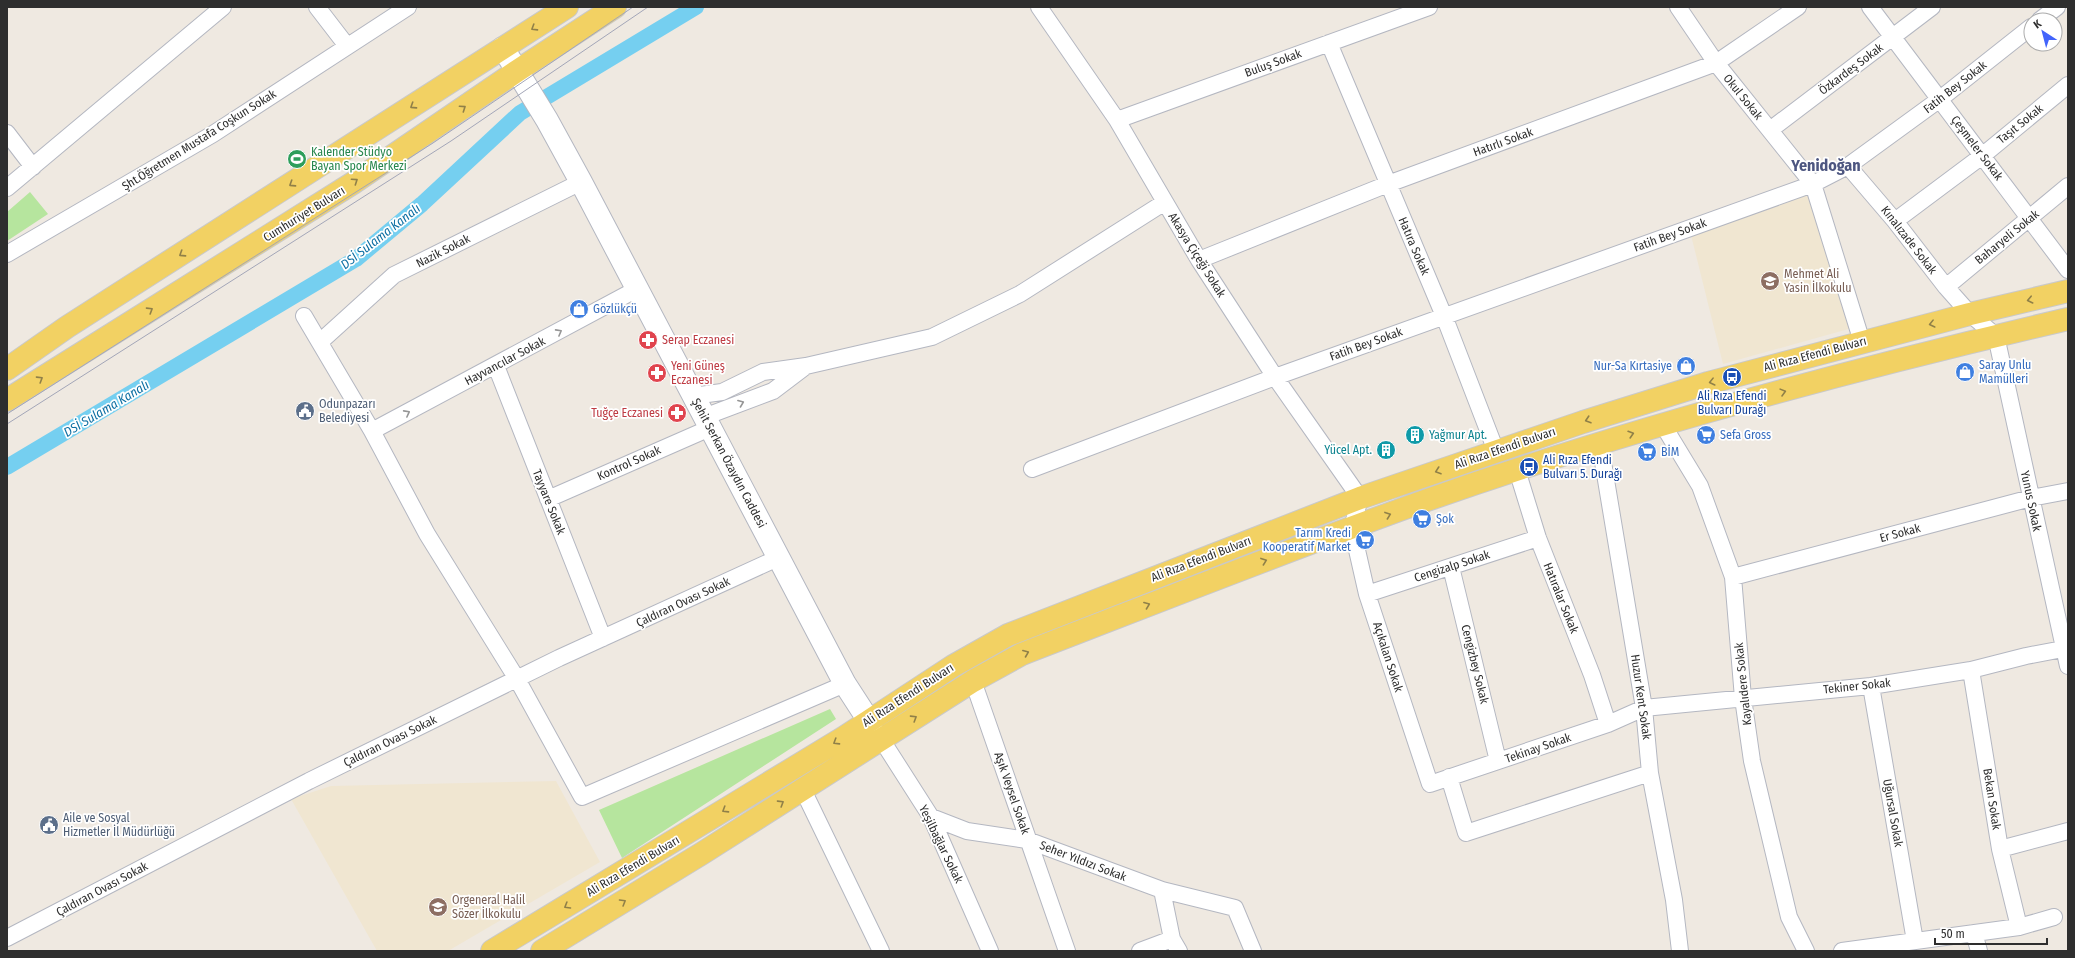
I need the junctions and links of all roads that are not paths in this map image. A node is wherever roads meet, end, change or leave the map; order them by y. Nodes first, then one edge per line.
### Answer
1 (223, 7) edge
2 (317, 7) edge
3 (408, 7) edge
4 (567, 7) edge
5 (615, 7) edge
6 (1040, 7) edge
7 (1429, 7) edge
8 (1678, 7) edge
9 (1798, 7) edge
10 (1870, 7) edge
11 (1932, 7) edge
12 (2023, 33) edge
13 (1893, 37) junction
14 (1329, 43) junction
15 (347, 46) junction
16 (503, 48) junction
17 (1716, 63) junction
18 (517, 71) junction
19 (2068, 85) edge
20 (1940, 99) junction
21 (1117, 120) junction
22 (1770, 130) junction
23 (7, 132) edge
24 (1982, 156) junction
25 (33, 166) junction
26 (1848, 166) junction
27 (582, 182) junction
28 (1388, 184) junction
29 (1813, 184) junction
30 (2068, 186) edge
31 (7, 188) edge
32 (1165, 202) junction
33 (2030, 218) junction
34 (1895, 222) junction
35 (7, 254) edge
36 (1199, 260) junction
37 (2068, 270) edge
38 (1946, 287) junction
39 (637, 289) junction
40 (2068, 291) edge
41 (1970, 314) junction
42 (304, 316) dead end
43 (1444, 316) junction
44 (2068, 319) edge
45 (1996, 336) junction
46 (320, 342) junction
47 (1862, 342) junction
48 (496, 366) junction
49 (806, 366) junction
50 (7, 370) edge
51 (1275, 377) junction
52 (693, 396) junction
53 (7, 400) edge
54 (707, 423) junction
55 (1663, 425) junction
56 (372, 431) junction
57 (1600, 444) junction
58 (1496, 451) junction
59 (1032, 469) dead end
60 (1517, 470) junction
61 (2068, 491) edge
62 (1360, 498) junction
63 (2031, 498) junction
64 (548, 499) junction
65 (1352, 528) junction
66 (1538, 538) junction
67 (780, 558) junction
68 (1451, 567) junction
69 (1734, 578) junction
70 (1367, 594) junction
71 (603, 638) junction
72 (2066, 649) edge
73 (2068, 666) edge
74 (1971, 670) junction
75 (517, 679) junction
76 (973, 681) junction
77 (845, 684) junction
78 (1871, 686) junction
79 (1743, 698) junction
80 (1644, 708) junction
81 (869, 721) junction
82 (1608, 724) junction
83 (881, 739) junction
84 (1498, 761) junction
85 (1650, 773) junction
86 (1450, 777) junction
87 (1430, 784) joint
88 (803, 790) junction
89 (931, 817) junction
90 (2068, 831) edge
91 (1028, 840) junction
92 (2000, 849) junction
93 (1162, 890) junction
94 (2054, 918) dead end
95 (2019, 927) junction
96 (1974, 933) junction
97 (7, 938) edge
98 (1915, 941) junction
99 (1176, 945) edge
100 (492, 951) edge
101 (542, 951) edge
102 (881, 951) edge
103 (990, 951) edge
104 (1067, 951) edge
105 (1140, 951) edge
106 (1253, 951) edge
107 (1680, 951) edge
108 (1806, 951) edge
109 (1842, 951) edge
110 (1979, 951) edge

1 - 25 street
2 - 15 street
3 - 15 street, Şht.Öğretmen Mustafa Coşkun Sokak
4 -> 16 main road
5 - 18 main road, Cumhuriyet Bulvarı
6 - 21 street, Akasya Çiçeği Sokak
7 - 14 street, Buluş Sokak
8 - 17 street, Okul Sokak
9 - 17 street, Hatırlı Sokak
10 - 13 street, Çeşmeler Sokak
11 - 13 street, Özkardeş Sokak
12 - 20 street, Fatih Bey Sokak
13 - 20 street, Çeşmeler Sokak
13 - 22 street, Özkardeş Sokak
14 - 21 street, Buluş Sokak
14 - 28 street, Hatıra Sokak
15 - 35 street, Şht.Öğretmen Mustafa Coşkun Sokak
16 - 18 main road, Şehit Serkan Özaydın Caddesi
16 -> 50 main road
17 - 22 street, Okul Sokak
17 - 28 street, Hatırlı Sokak
18 - 27 main road, Şehit Serkan Özaydın Caddesi
53 -> 18 main road, Cumhuriyet Bulvarı
19 - 24 street, Taşıt Sokak
20 - 24 street, Çeşmeler Sokak
20 - 26 street, Fatih Bey Sokak
21 - 32 street, Akasya Çiçeği Sokak
22 - 29 street, Okul Sokak
23 - 25 street
24 - 33 street, Çeşmeler Sokak
24 - 34 street, Taşıt Sokak
25 - 31 street
26 - 29 street, Fatih Bey Sokak
26 - 34 street, Kınalızade Sokak
27 - 39 main road, Şehit Serkan Özaydın Caddesi
27 - 46 street, Nazik Sokak
28 - 36 street, Hatırlı Sokak
28 - 43 street, Hatıra Sokak
29 - 43 street, Fatih Bey Sokak
29 - 47 street
30 - 33 street, Baharyeli Sokak
32 - 36 street, Akasya Çiçeği Sokak
32 - 49 street
33 - 37 street, Çeşmeler Sokak
33 - 38 street, Baharyeli Sokak
34 - 38 street, Kınalızade Sokak
36 - 51 street, Akasya Çiçeği Sokak
38 - 41 street, Kınalızade Sokak
48 -> 39 street, Hayvancılar Sokak
39 - 52 main road, Şehit Serkan Özaydın Caddesi
40 -> 41 main road, Ali Rıza Efendi Bulvarı
41 - 45 street, Kınalızade Sokak
41 -> 47 main road, Ali Rıza Efendi Bulvarı
42 - 46 street
43 - 51 street, Fatih Bey Sokak
43 - 58 street, Hatıra Sokak
44 - 45 main road, Ali Rıza Efendi Bulvarı
55 -> 45 main road, Ali Rıza Efendi Bulvarı
45 - 63 street, Yunus Sokak
46 - 56 street
47 -> 58 main road, Ali Rıza Efendi Bulvarı
56 -> 48 street, Hayvancılar Sokak
48 - 64 street, Tayyare Sokak
49 - 52 street
54 -> 49 street, Kontrol Sokak
51 - 59 street, Fatih Bey Sokak
51 - 62 street, Akasya Çiçeği Sokak
52 - 54 main road, Şehit Serkan Özaydın Caddesi
54 - 64 street, Kontrol Sokak
54 - 67 main road, Şehit Serkan Özaydın Caddesi
57 -> 55 main road, Ali Rıza Efendi Bulvarı
55 - 69 street, Kayalıdere Sokak
56 - 75 street
57 - 60 main road, Ali Rıza Efendi Bulvarı
57 - 80 street, Huzur Kent Sokak
58 -> 62 main road, Ali Rıza Efendi Bulvarı
65 -> 60 main road, Ali Rıza Efendi Bulvarı
60 - 66 street, Hatıralar Sokak
61 - 63 street, Er Sokak
62 - 65 street
62 - 81 main road, Ali Rıza Efendi Bulvarı
63 - 69 street, Er Sokak
63 - 72 street, Yunus Sokak
64 - 71 street, Tayyare Sokak
65 - 70 street, Açıkalan Sokak
76 -> 65 main road, Ali Rıza Efendi Bulvarı
66 - 68 street, Cengizalp Sokak
66 - 82 street, Hatıralar Sokak
67 - 71 street, Çaldıran Ovası Sokak
67 - 77 main road, Şehit Serkan Özaydın Caddesi
68 - 70 street, Cengizalp Sokak
68 - 84 street, Cengizbey Sokak
69 - 79 street, Kayalıdere Sokak
70 - 87 street, Açıkalan Sokak
71 - 75 street, Çaldıran Ovası Sokak
72 - 73 street, Yunus Sokak
72 - 74 street, Tekiner Sokak
74 - 78 street, Tekiner Sokak
74 - 92 street, Bekan Sokak
75 - 77 street
75 - 97 street, Çaldıran Ovası Sokak
83 -> 76 main road, Ali Rıza Efendi Bulvarı
76 - 91 street, Aşık Veysel Sokak
77 - 81 main road, Şehit Serkan Özaydın Caddesi
78 - 79 street, Tekiner Sokak
78 - 98 street, Uğursal Sokak
79 - 80 street, Tekiner Sokak
79 - 108 street, Kayalıdere Sokak
80 - 82 street, Tekinay Sokak
80 - 85 street, Huzur Kent Sokak
81 - 83 street, Yeşilbağlar Sokak
81 -> 100 main road, Ali Rıza Efendi Bulvarı
82 - 84 street, Tekinay Sokak
83 - 88 main road, Ali Rıza Efendi Bulvarı
83 - 89 street, Yeşilbağlar Sokak
84 - 86 street, Tekinay Sokak
85 - 86 street
85 - 107 street, Huzur Kent Sokak
86 - 87 street, Tekinay Sokak
101 -> 88 main road, Ali Rıza Efendi Bulvarı
88 - 102 street
89 - 91 street, Seher Yıldızı Sokak
89 - 103 street, Yeşilbağlar Sokak
90 - 92 street
91 - 93 street, Seher Yıldızı Sokak
91 - 104 street, Aşık Veysel Sokak
92 - 95 street, Bekan Sokak
93 - 99 street
93 - 106 street, Seher Yıldızı Sokak
94 - 95 street
95 - 96 street
96 - 98 street
96 - 110 street
98 - 109 street
99 - 105 street

